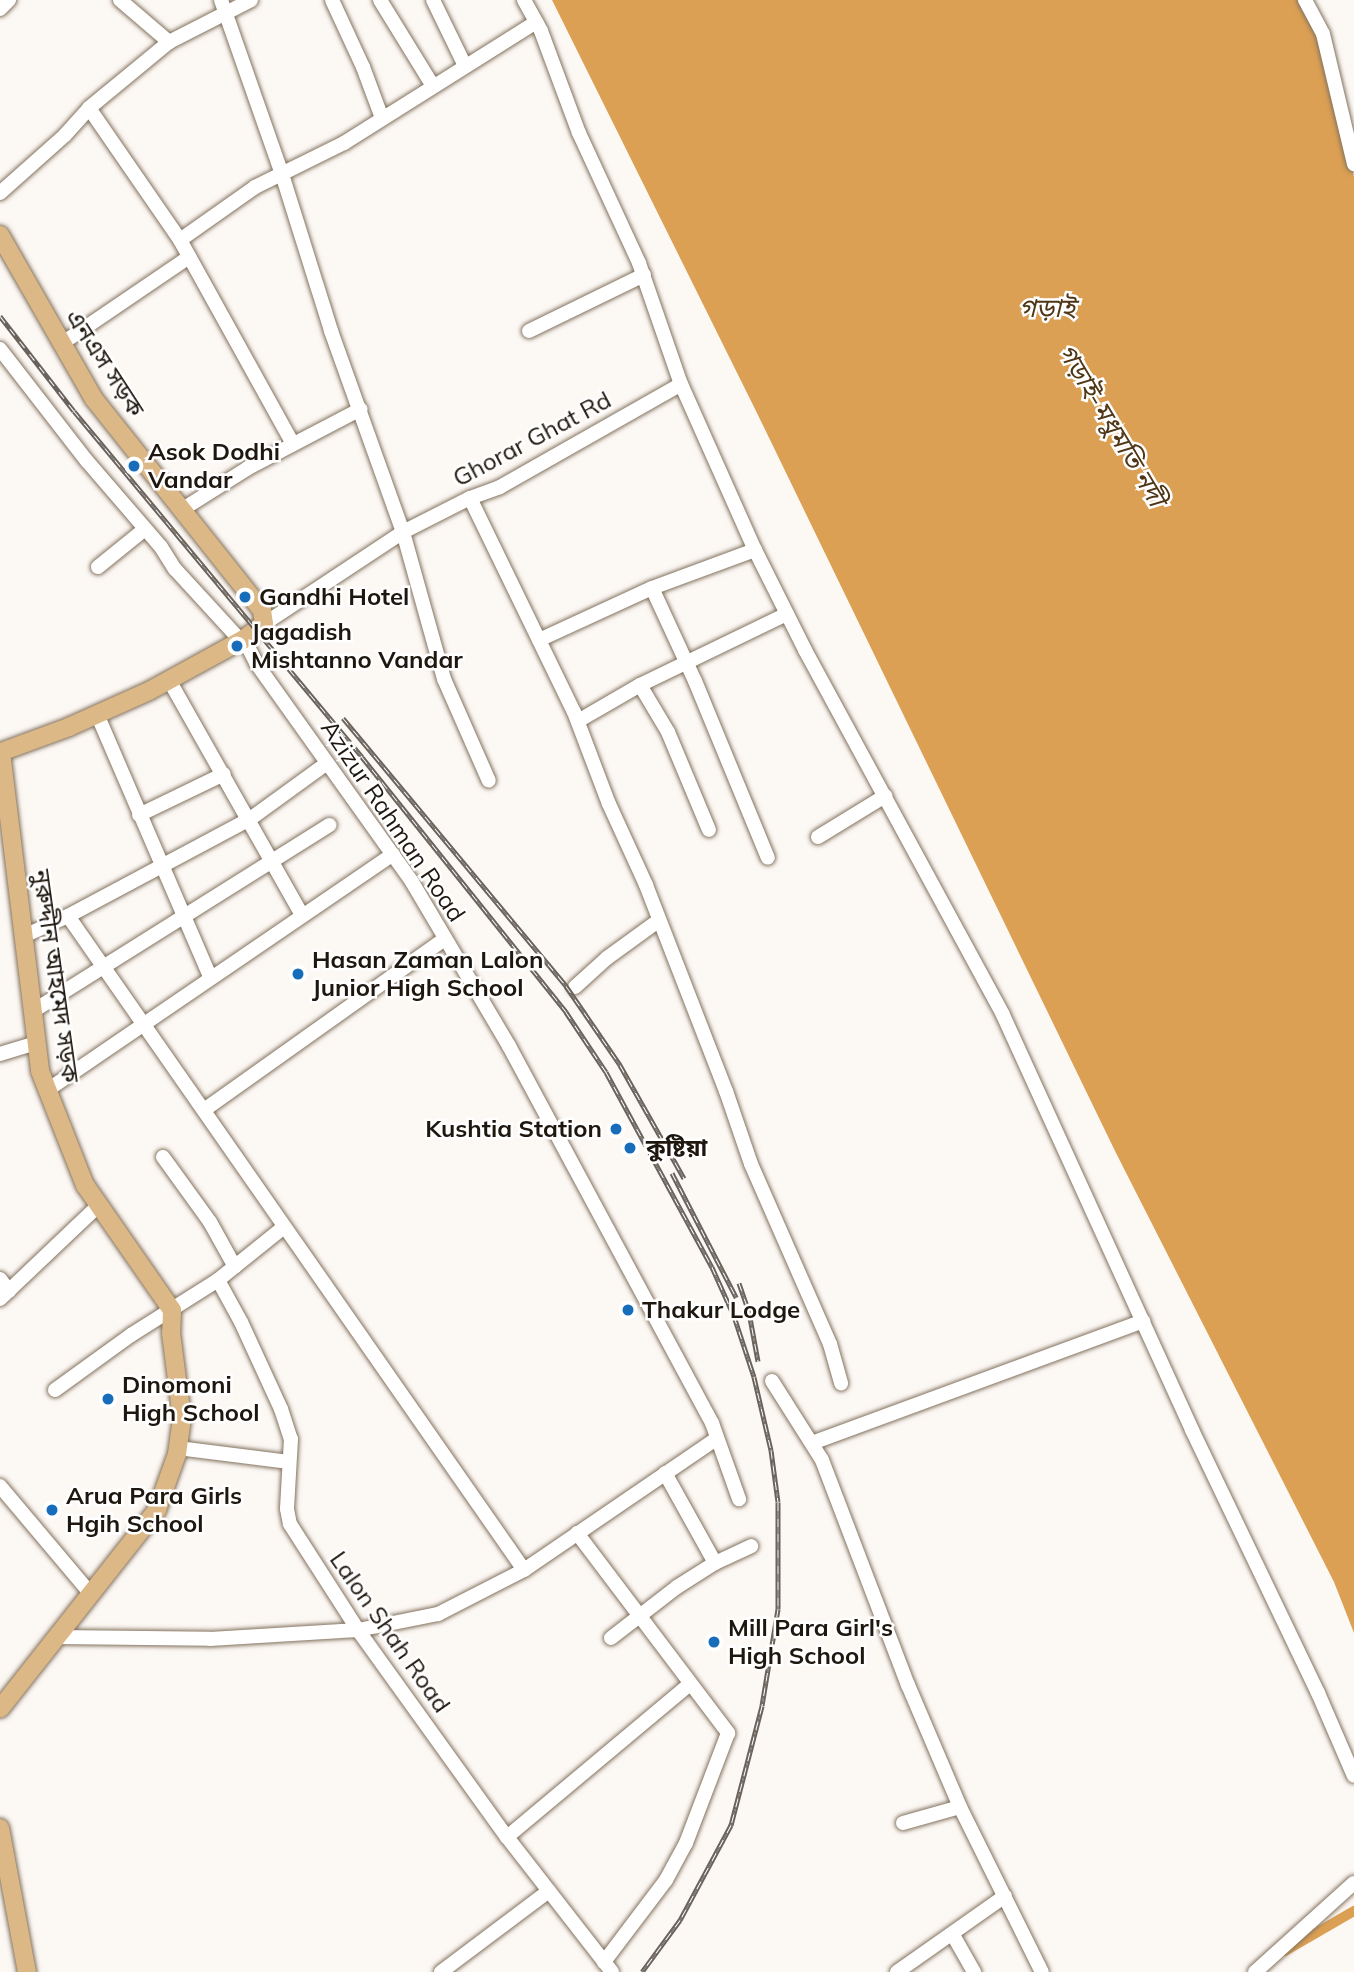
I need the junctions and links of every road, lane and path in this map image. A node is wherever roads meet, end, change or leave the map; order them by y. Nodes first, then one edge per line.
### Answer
1 (9, 0) edge
2 (120, 0) edge
3 (251, 0) edge
4 (332, 0) edge
5 (380, 0) edge
6 (433, 0) edge
7 (524, 0) edge
8 (1305, 0) edge
9 (223, 6) edge
10 (0, 9) edge
11 (536, 22) junction
12 (169, 42) junction
13 (465, 66) junction
14 (433, 86) junction
15 (89, 108) junction
16 (382, 118) junction
17 (1354, 164) edge
18 (281, 171) junction
19 (0, 193) edge
20 (0, 235) edge
21 (180, 240) junction
22 (189, 257) junction
23 (644, 275) junction
24 (529, 331) dead end
25 (61, 344) junction
26 (0, 349) edge
27 (681, 384) junction
28 (360, 409) junction
29 (293, 444) junction
30 (470, 498) junction
31 (183, 509) junction
32 (145, 529) junction
33 (403, 531) junction
34 (755, 550) junction
35 (98, 567) dead end
36 (652, 588) junction
37 (787, 614) junction
38 (264, 624) junction
39 (242, 640) junction
40 (539, 640) junction
41 (687, 664) junction
42 (169, 680) junction
43 (640, 685) junction
44 (97, 715) junction
45 (578, 722) junction
46 (1, 748) edge
47 (327, 763) junction
48 (224, 774) junction
49 (489, 782) dead end
50 (885, 796) junction
51 (139, 815) junction
52 (250, 819) junction
53 (5, 824) edge
54 (330, 825) dead end
55 (709, 830) dead end
56 (818, 837) dead end
57 (393, 854) junction
58 (768, 858) dead end
59 (274, 860) junction
60 (160, 866) junction
61 (302, 915) junction
62 (68, 916) junction
63 (183, 917) junction
64 (658, 921) junction
65 (24, 936) junction
66 (445, 939) junction
67 (104, 966) junction
68 (210, 977) junction
69 (575, 988) dead end
70 (33, 1011) junction
71 (144, 1022) junction
72 (37, 1043) junction
73 (0, 1054) edge
74 (46, 1091) junction
75 (204, 1110) junction
76 (163, 1157) dead end
77 (99, 1205) junction
78 (284, 1227) junction
79 (235, 1266) junction
80 (218, 1280) junction
81 (3, 1289) edge
82 (172, 1310) junction
83 (1143, 1321) junction
84 (772, 1381) dead end
85 (841, 1383) dead end
86 (55, 1390) dead end
87 (716, 1439) junction
88 (812, 1443) junction
89 (178, 1448) junction
90 (289, 1462) junction
91 (665, 1474) junction
92 (0, 1486) edge
93 (739, 1499) dead end
94 (577, 1533) junction
95 (751, 1546) dead end
96 (715, 1563) junction
97 (524, 1570) junction
98 (91, 1594) junction
99 (638, 1615) junction
100 (358, 1630) junction
101 (57, 1637) junction
102 (611, 1638) dead end
103 (690, 1684) junction
104 (0, 1709) edge
105 (1354, 1776) edge
106 (960, 1807) junction
107 (903, 1823) dead end
108 (0, 1828) edge
109 (506, 1837) junction
110 (1354, 1883) edge
111 (549, 1891) junction
112 (1005, 1896) junction
113 (953, 1936) junction
114 (608, 1967) edge
115 (27, 1972) edge
116 (441, 1972) edge
117 (897, 1972) edge
118 (974, 1972) edge
119 (1042, 1972) edge
120 (1255, 1972) edge

1 - 10 street
2 - 12 street
3 - 9 street
4 - 16 street
5 - 14 street
6 - 13 street
7 - 11 street
8 - 17 street
9 - 12 street
9 - 18 street
11 - 13 street
11 - 23 street
12 - 15 street
13 - 14 street
14 - 16 street
15 - 19 street
15 - 21 street
16 - 18 street
18 - 21 street
18 - 28 street
20 - 25 main road, এনএস সড়ক
21 - 22 street
22 - 25 street
22 - 29 street
23 - 24 street
23 - 27 street
25 - 31 main road, এনএস সড়ক
26 - 32 street, Azizur Rahman Road
27 - 30 street, Ghorar Ghat Rd
27 - 34 street
28 - 29 street
28 - 33 street
29 - 31 street
30 - 33 street, Ghorar Ghat Rd
30 - 40 street
31 - 38 main road, এনএস সড়ক
32 - 35 street
32 - 39 street, Azizur Rahman Road
33 - 38 street, Ghorar Ghat Rd
33 - 49 street
34 - 36 street
34 - 37 street
36 - 40 street
36 - 41 street
37 - 41 street
37 - 50 street
38 - 39 main road
39 - 42 main road
39 - 47 street, Azizur Rahman Road
40 - 45 street
41 - 43 street
41 - 58 street
42 - 44 main road
42 - 48 street
43 - 45 street
43 - 55 street
44 - 46 main road
44 - 51 street
45 - 64 street
46 - 53 main road, নুরুদ্দীন আহমেদ সড়ক
47 - 52 street
47 - 57 street, Azizur Rahman Road
48 - 51 street
48 - 52 street
50 - 56 street
50 - 83 street
51 - 60 street
52 - 59 street
52 - 60 street
53 - 65 main road, নুরুদ্দীন আহমেদ সড়ক
54 - 59 street
57 - 61 street
57 - 66 street, Azizur Rahman Road
59 - 61 street
59 - 63 street
60 - 62 street
60 - 63 street
61 - 68 street
62 - 65 street
62 - 67 street
63 - 67 street
63 - 68 street
64 - 69 street
64 - 85 street
65 - 70 main road, নুরুদ্দীন আহমেদ সড়ক
66 - 75 street
66 - 87 street, Azizur Rahman Road
67 - 70 street
67 - 71 street
68 - 71 street
70 - 72 main road, নুরুদ্দীন আহমেদ সড়ক
71 - 74 street
71 - 75 street
72 - 73 street
72 - 74 main road, নুরুদ্দীন আহমেদ সড়ক
74 - 77 main road, নুরুদ্দীন আহমেদ সড়ক
75 - 78 street
76 - 79 street
77 - 81 street
77 - 82 main road, নুরুদ্দীন আহমেদ সড়ক
78 - 79 street
78 - 97 street
79 - 80 street
80 - 82 street
80 - 90 street, Lalon Shah Road
82 - 86 street
82 - 89 main road
83 - 88 street
83 - 105 street
84 - 88 street
87 - 91 street
87 - 93 street, Azizur Rahman Road
88 - 106 street
89 - 90 street
89 - 98 main road
90 - 100 street, Lalon Shah Road
91 - 94 street
91 - 96 street
92 - 98 street
94 - 97 street
94 - 99 street
95 - 96 street
96 - 99 street
97 - 100 street
98 - 101 main road
99 - 102 street
99 - 103 street
100 - 101 street
100 - 109 street, Lalon Shah Road
101 - 104 main road
103 - 109 street
103 - 114 street
106 - 107 street
106 - 112 street
108 - 115 main road
109 - 111 street, Lalon Shah Road
110 - 120 street
111 - 114 street, Lalon Shah Road
111 - 116 street
112 - 113 street
112 - 119 street
113 - 117 street
113 - 118 street

